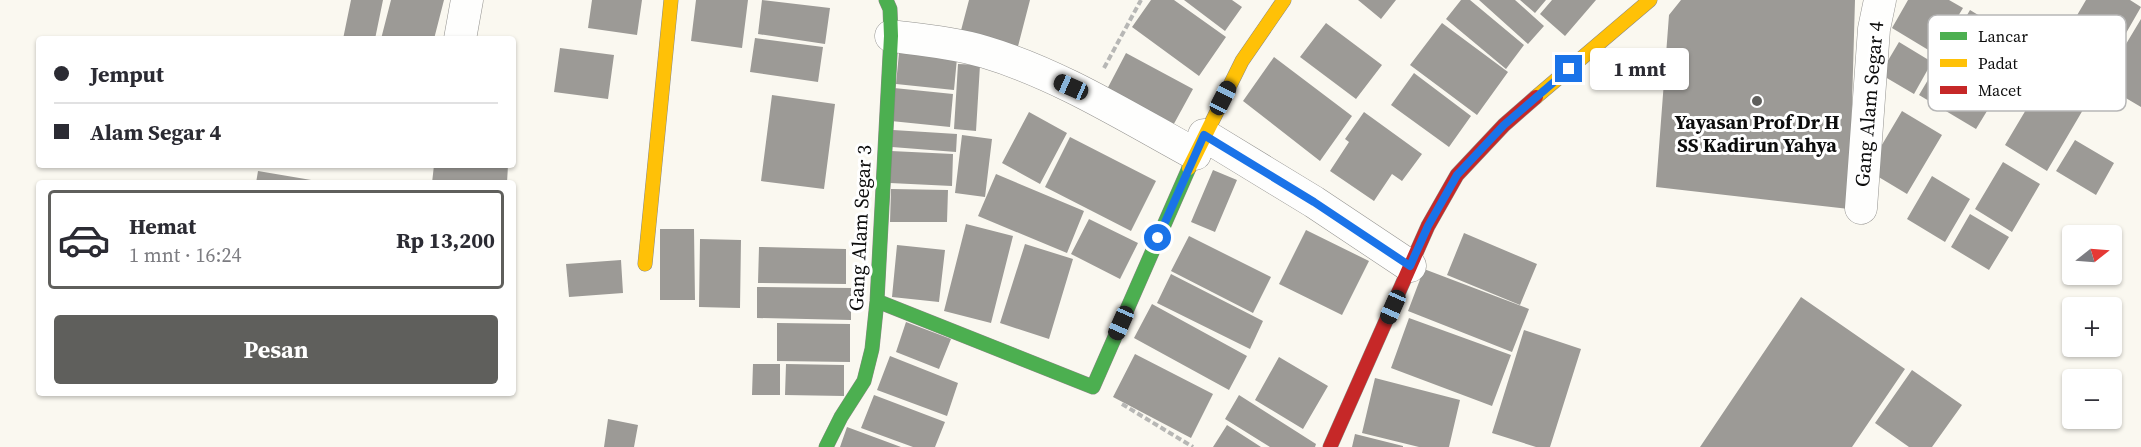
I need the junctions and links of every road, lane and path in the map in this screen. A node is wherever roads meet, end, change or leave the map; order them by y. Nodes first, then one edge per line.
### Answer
1 (468, 0) edge
2 (671, 0) edge
3 (886, 0) edge
4 (1141, 0) edge
5 (1284, 0) edge
6 (1650, 0) edge
7 (1880, 0) edge
8 (461, 36) edge
9 (891, 36) junction
10 (1089, 96) junction
11 (1199, 145) junction
12 (1861, 208) dead end
13 (645, 264) dead end
14 (1410, 266) junction
15 (877, 301) junction
16 (1093, 387) junction
17 (826, 447) edge
18 (1193, 447) edge
19 (1330, 447) edge

1 - 8 street
2 - 13 street
3 - 9 street, Gang Alam Segar 3
4 - 10 path
5 - 11 street
6 - 14 street
7 - 12 street, Gang Alam Segar 4
9 - 10 street
9 - 15 street, Gang Alam Segar 3
10 - 11 street
11 - 14 street
11 - 16 street
14 - 19 street
15 - 16 street
15 - 17 street, Gang Alam Segar 3
16 - 18 path

